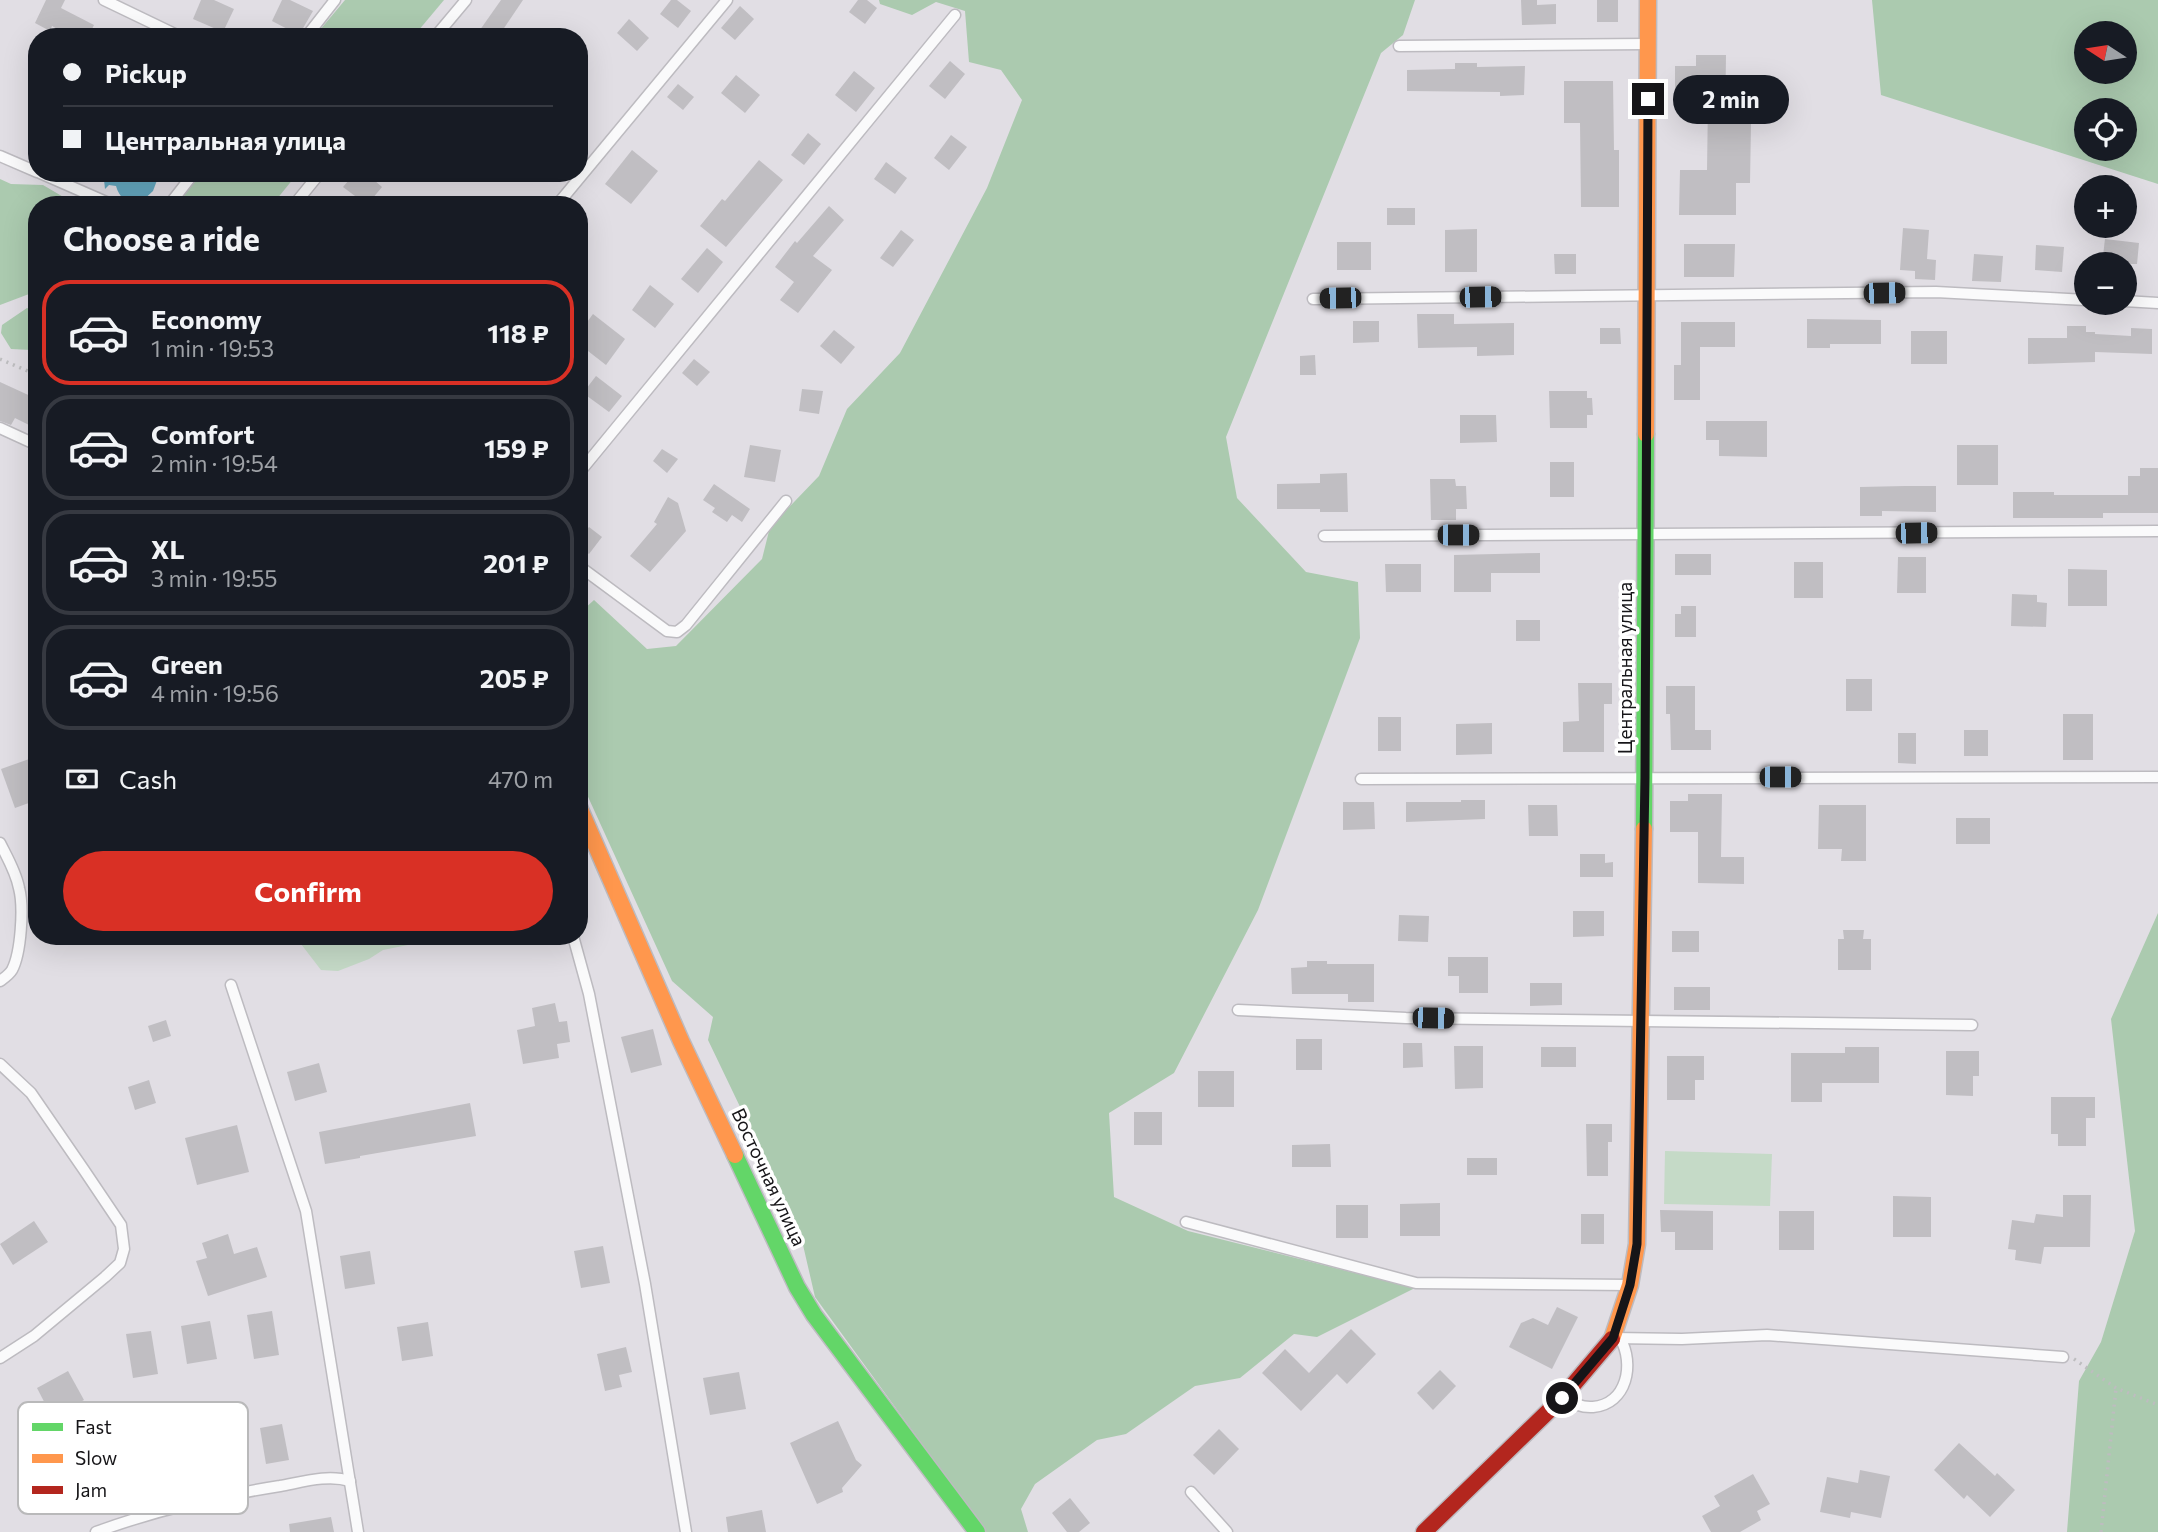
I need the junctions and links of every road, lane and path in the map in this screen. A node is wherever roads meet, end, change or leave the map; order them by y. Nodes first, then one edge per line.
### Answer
1 (104, 0) edge
2 (335, 0) edge
3 (466, 0) edge
4 (727, 0) edge
5 (1648, 0) edge
6 (955, 15) dead end
7 (162, 28) edge
8 (313, 28) edge
9 (443, 28) edge
10 (1648, 44) junction
11 (1399, 47) dead end
12 (0, 156) edge
13 (28, 167) edge
14 (588, 167) edge
15 (61, 182) edge
16 (187, 182) edge
17 (313, 182) edge
18 (575, 182) edge
19 (93, 196) edge
20 (176, 196) edge
21 (301, 196) edge
22 (564, 196) edge
23 (1647, 295) junction
24 (1312, 299) dead end
25 (2074, 299) edge
26 (2137, 302) edge
27 (2158, 303) edge
28 (0, 359) edge
29 (28, 371) edge
30 (0, 428) edge
31 (28, 442) edge
32 (588, 462) edge
33 (786, 501) dead end
34 (2158, 531) edge
35 (1646, 535) junction
36 (1324, 536) dead end
37 (588, 573) edge
38 (1645, 777) junction
39 (2158, 777) edge
40 (1362, 779) dead end
41 (588, 828) edge
42 (0, 843) edge
43 (576, 945) edge
44 (0, 981) edge
45 (231, 985) dead end
46 (1238, 1010) dead end
47 (1641, 1022) junction
48 (1972, 1025) dead end
49 (0, 1064) edge
50 (1186, 1222) dead end
51 (1630, 1285) junction
52 (1616, 1336) junction
53 (2063, 1357) joint
54 (0, 1358) edge
55 (2116, 1388) junction
56 (1562, 1398) junction
57 (2158, 1405) edge
58 (350, 1481) junction
59 (248, 1492) edge
60 (1191, 1492) dead end
61 (153, 1514) edge
62 (96, 1532) edge
63 (358, 1532) edge
64 (686, 1532) edge
65 (976, 1532) edge
66 (1227, 1532) edge
67 (1424, 1532) edge
68 (2101, 1532) edge

1 - 7 lane
2 - 8 lane
3 - 9 lane
4 - 14 lane
5 - 10 street, Центральная улица
6 - 32 lane
10 - 11 lane
10 - 23 street, Центральная улица
12 - 13 lane
15 - 19 lane
16 - 20 lane
17 - 21 lane
18 - 22 lane
23 - 24 lane
23 - 25 lane
23 - 35 street, Центральная улица
26 - 27 lane
28 - 29 path
30 - 31 lane
33 - 37 lane
34 - 35 lane
35 - 36 lane
35 - 38 street, Центральная улица
38 - 39 lane
38 - 40 lane
38 - 47 street, Центральная улица
41 - 65 street, Восточная улица
42 - 44 lane
43 - 64 lane
45 - 58 lane
46 - 47 lane
47 - 48 lane
47 - 51 street, Центральная улица
49 - 54 lane
50 - 51 lane
51 - 52 street, Центральная улица
52 - 53 lane
52 - 56 street
52 - 56 lane
53 - 55 path
55 - 57 path
55 - 68 path
56 - 67 street
58 - 59 lane
58 - 63 lane
60 - 66 lane
61 - 62 lane

